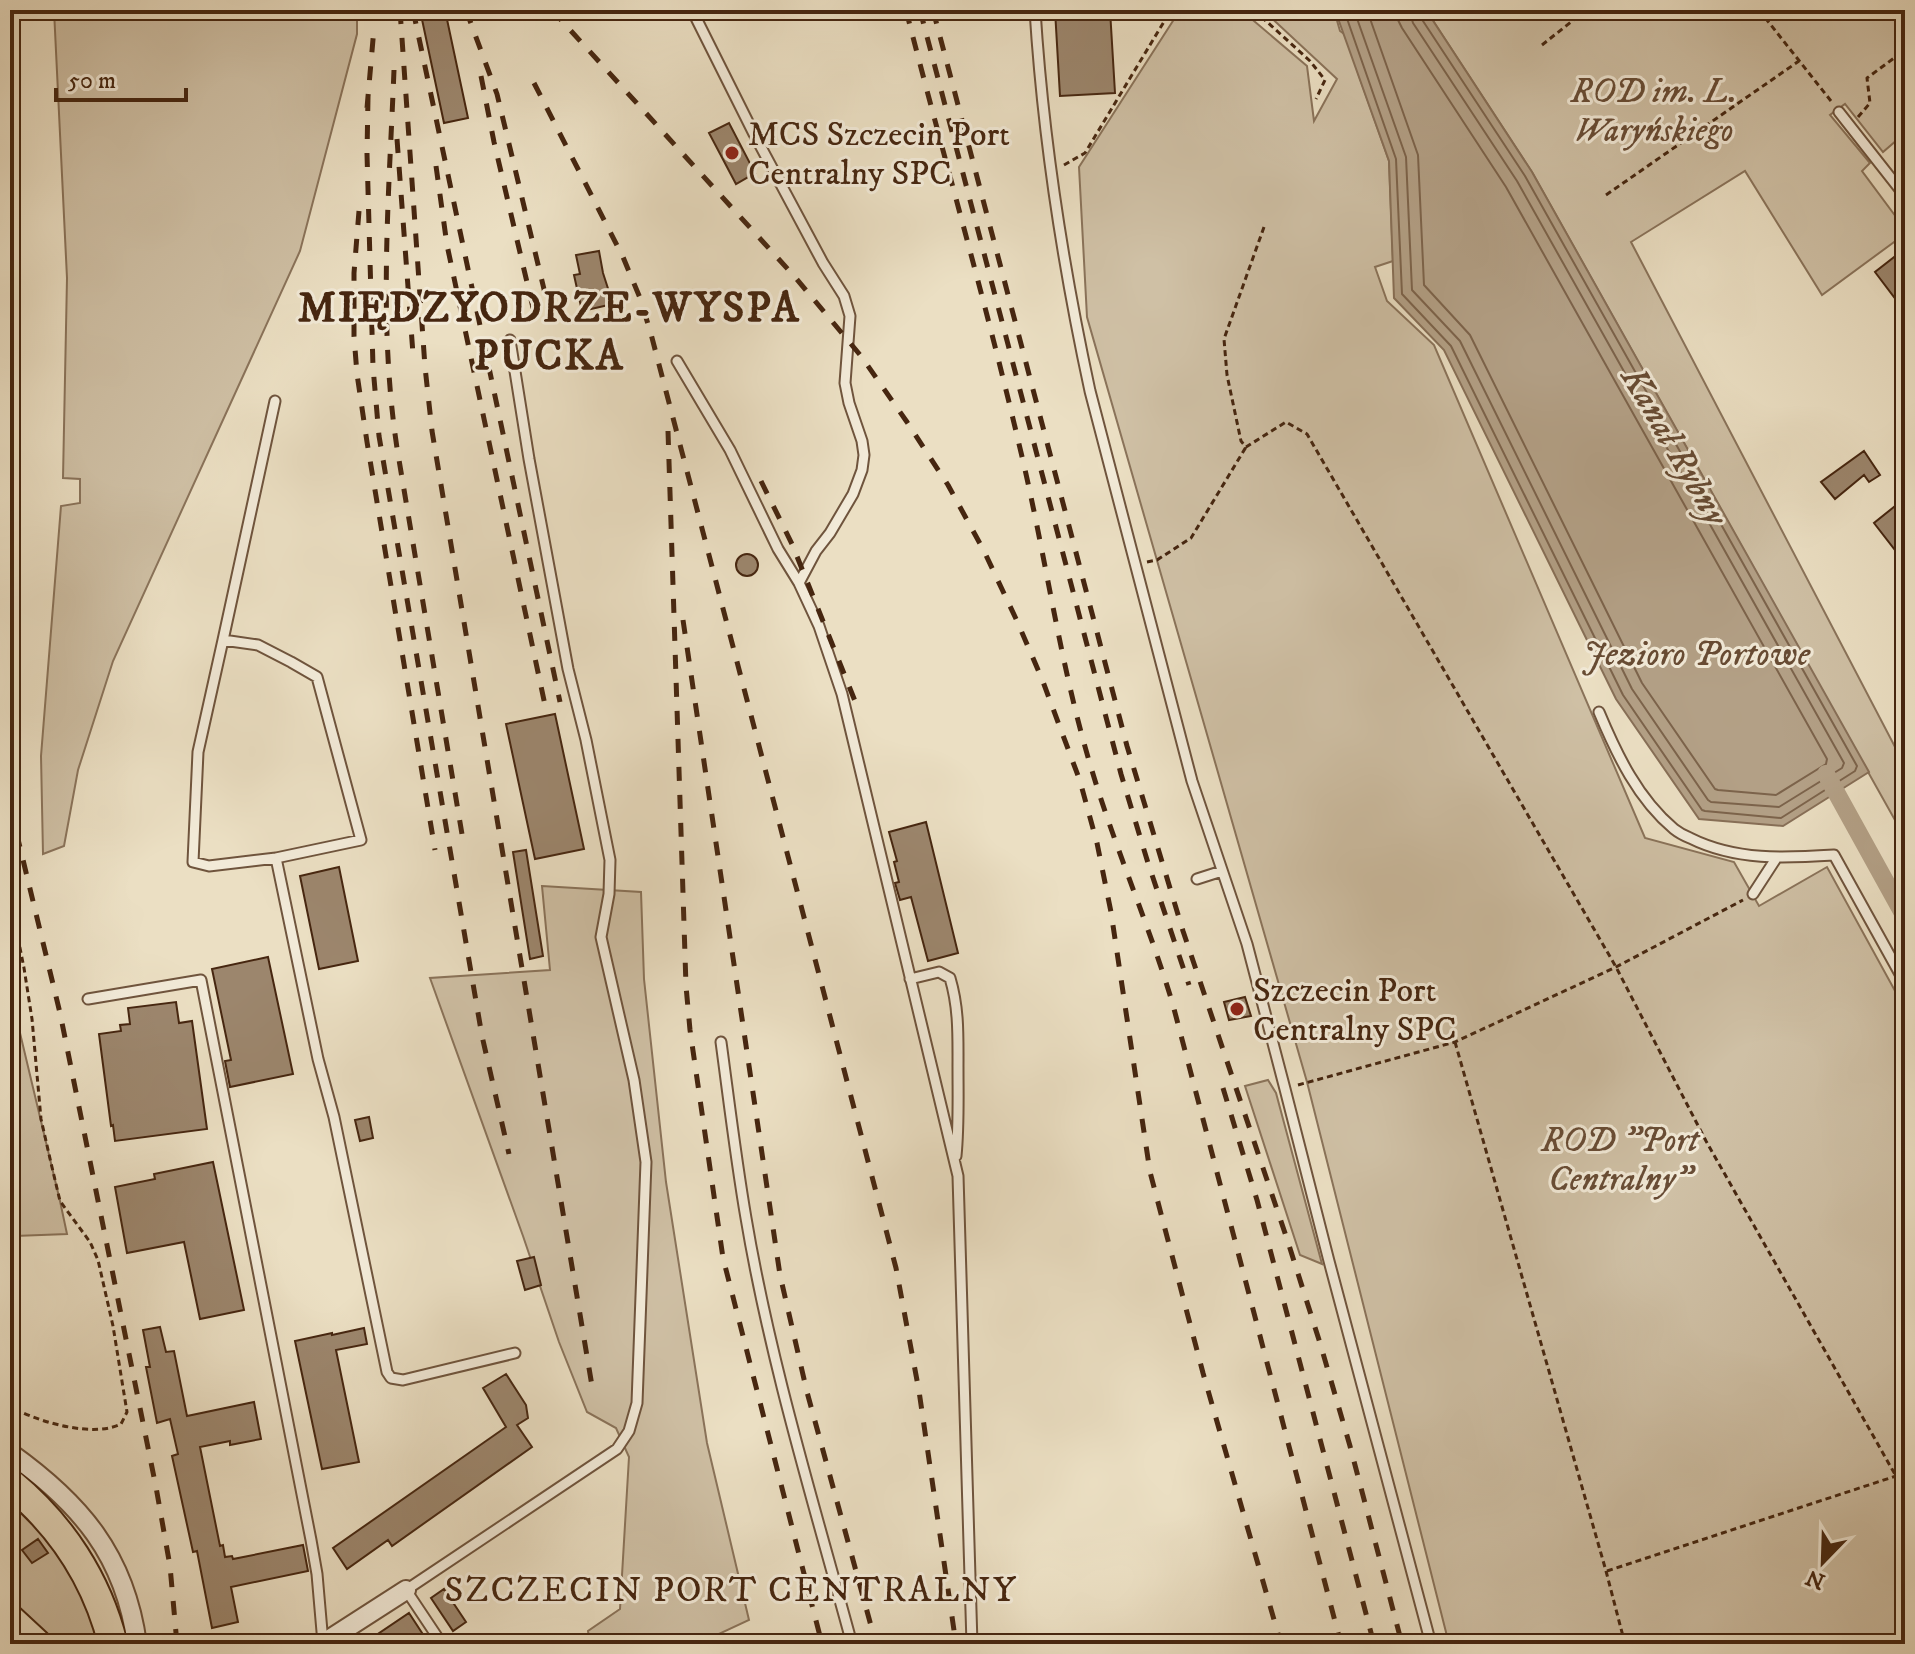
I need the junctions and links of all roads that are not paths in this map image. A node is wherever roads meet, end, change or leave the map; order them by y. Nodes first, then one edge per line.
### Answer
1 (692, 10) edge
2 (1035, 10) edge
3 (1839, 112) road end
4 (1905, 196) edge
5 (510, 340) dead end
6 (677, 361) dead end
7 (275, 401) dead end
8 (799, 583) junction
9 (223, 640) junction
10 (1599, 712) dead end
11 (1777, 857) junction
12 (276, 858) junction
13 (1222, 871) junction
14 (1197, 879) dead end
15 (1753, 894) road end
16 (910, 979) junction
17 (1905, 983) edge
18 (88, 999) dead end
19 (721, 1042) dead end
20 (955, 1166) junction
21 (515, 1353) dead end
22 (10, 1453) edge
23 (10, 1483) edge
24 (406, 1590) junction
25 (10, 1619) edge
26 (10, 1631) edge
27 (322, 1643) edge
28 (19, 1644) edge
29 (37, 1644) edge
30 (113, 1644) edge
31 (137, 1644) edge
32 (442, 1644) edge
33 (852, 1644) edge
34 (972, 1644) edge
35 (1431, 1644) edge

1 - 8 lane
2 - 13 lane
3 - 4 lane
5 - 24 lane
6 - 8 lane
7 - 9 lane
8 - 16 lane
9 - 12 lane
9 - 12 lane
10 - 11 lane
11 - 15 lane
11 - 17 lane
12 - 21 lane
13 - 14 lane
13 - 35 lane
16 - 20 lane
16 - 20 lane
18 - 27 lane
19 - 33 lane
20 - 34 lane
22 - 31 street
23 - 30 main road
24 - 27 street
24 - 32 lane
25 - 29 main road
26 - 28 main road

